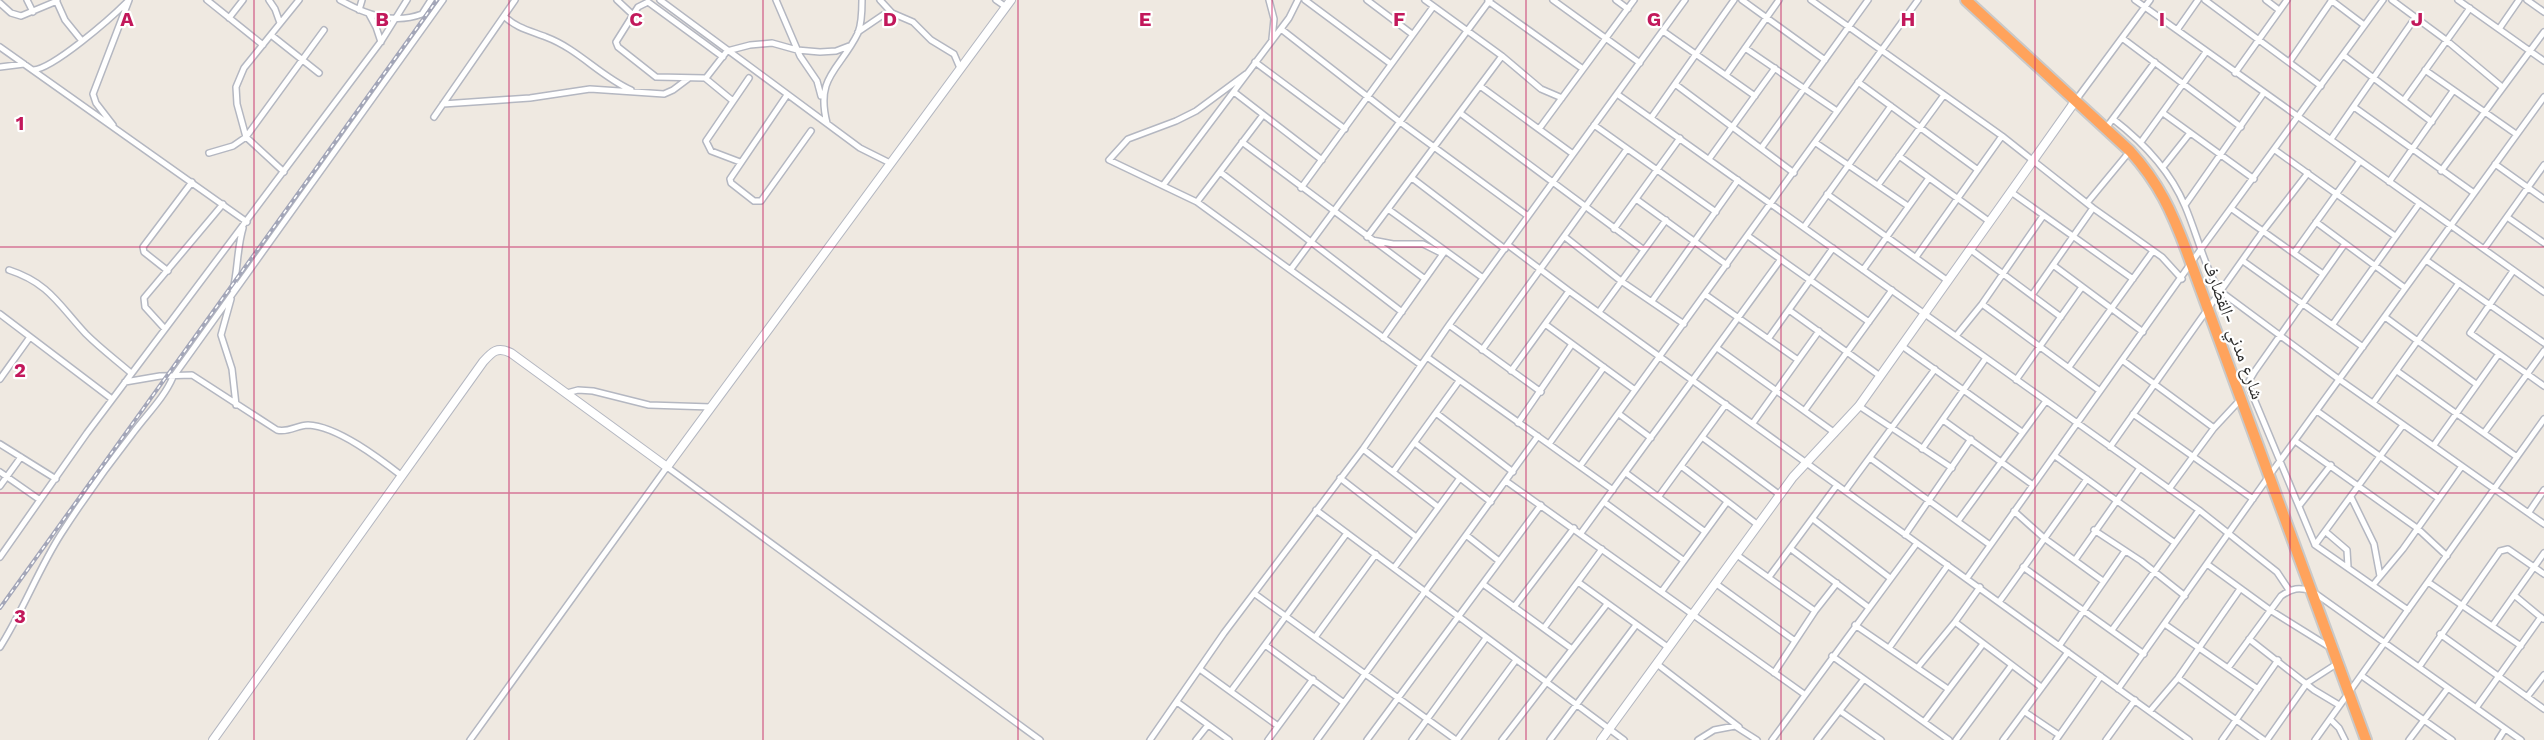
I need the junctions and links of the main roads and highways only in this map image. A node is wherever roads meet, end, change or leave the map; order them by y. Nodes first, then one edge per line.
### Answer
1 (1011, 0) edge
2 (1965, 0) edge
3 (2076, 100) junction
4 (213, 740) edge
5 (1602, 740) edge
6 (2366, 740) edge

1 - 4 main road
2 - 3 highway, شارع مدني -القضارف
3 - 5 main road
3 - 6 highway, شارع مدني -القضارف

